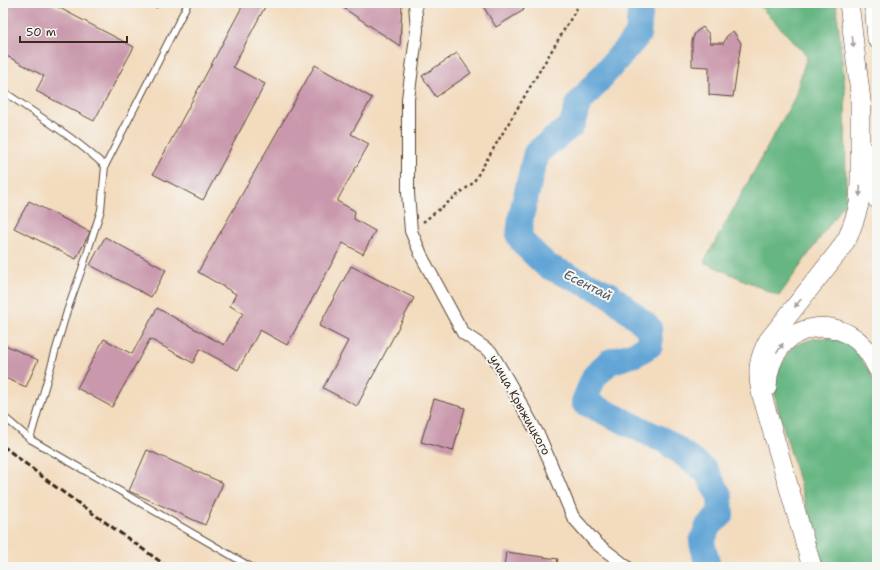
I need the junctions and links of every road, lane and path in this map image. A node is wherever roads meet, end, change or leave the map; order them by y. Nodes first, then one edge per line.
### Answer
1 (188, 3) edge
2 (416, 3) edge
3 (580, 3) edge
4 (849, 3) edge
5 (874, 3) edge
6 (877, 39) edge
7 (3, 91) edge
8 (860, 96) junction
9 (105, 166) junction
10 (877, 199) edge
11 (411, 231) junction
12 (877, 368) edge
13 (768, 412) junction
14 (3, 416) edge
15 (30, 439) junction
16 (251, 567) edge
17 (627, 567) edge
18 (812, 567) edge

1 - 9 lane
2 - 11 street, улица Крыжицкого
3 - 11 path
4 -> 8 main road
5 - 6 main road
7 - 9 lane
8 - 10 main road
8 -> 13 main road
9 - 15 lane
11 - 17 street, улица Крыжицкого
13 -> 12 main road
13 - 18 main road
14 - 15 lane
15 - 16 lane

